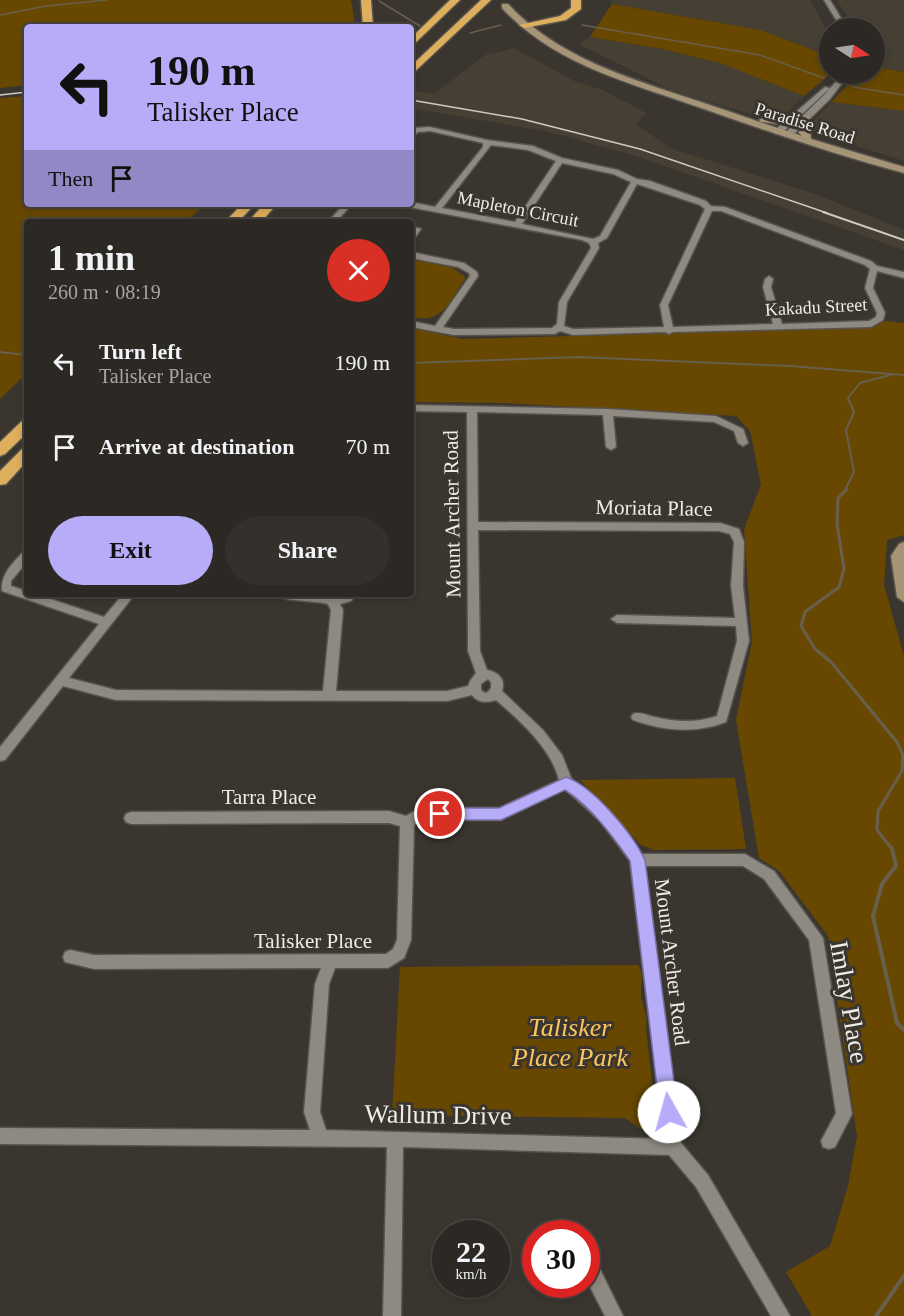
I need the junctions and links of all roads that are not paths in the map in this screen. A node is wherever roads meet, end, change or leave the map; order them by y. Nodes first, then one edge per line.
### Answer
1 (366, 0) edge
2 (455, 0) edge
3 (472, 0) edge
4 (486, 0) edge
5 (495, 0) edge
6 (576, 0) edge
7 (819, 0) edge
8 (829, 3) edge
9 (587, 12) dead end
10 (830, 18) edge
11 (831, 18) edge
12 (838, 18) edge
13 (548, 21) junction
14 (567, 23) junction
15 (368, 24) edge
16 (529, 24) junction
17 (548, 35) junction
18 (414, 41) edge
19 (414, 59) edge
20 (414, 69) edge
21 (833, 84) edge
22 (836, 84) edge
23 (653, 90) junction
24 (698, 104) junction
25 (806, 118) junction
26 (785, 130) junction
27 (414, 132) edge
28 (808, 137) junction
29 (487, 142) junction
30 (560, 160) junction
31 (904, 169) edge
32 (635, 181) junction
33 (414, 205) edge
34 (245, 207) edge
35 (268, 207) edge
36 (345, 207) edge
37 (710, 208) junction
38 (437, 210) junction
39 (234, 219) edge
40 (257, 219) edge
41 (335, 219) edge
42 (517, 225) junction
43 (417, 229) dead end
44 (414, 233) edge
45 (593, 242) junction
46 (414, 256) edge
47 (874, 268) junction
48 (904, 276) edge
49 (769, 279) dead end
50 (414, 325) edge
51 (778, 325) junction
52 (559, 328) junction
53 (437, 330) junction
54 (669, 331) junction
55 (414, 408) edge
56 (471, 410) junction
57 (608, 412) junction
58 (24, 427) edge
59 (743, 443) dead end
60 (611, 447) dead end
61 (0, 451) edge
62 (24, 455) edge
63 (0, 480) edge
64 (474, 526) junction
65 (904, 547) edge
66 (24, 558) edge
67 (3, 590) edge
68 (24, 596) edge
69 (26, 597) edge
70 (127, 597) edge
71 (319, 597) edge
72 (904, 597) edge
73 (347, 598) dead end
74 (333, 601) junction
75 (617, 619) dead end
76 (107, 621) junction
77 (740, 622) junction
78 (483, 676) junction
79 (61, 681) junction
80 (474, 690) junction
81 (496, 693) junction
82 (329, 695) junction
83 (637, 717) dead end
84 (0, 756) edge
85 (566, 783) junction
86 (131, 818) dead end
87 (408, 822) junction
88 (638, 860) junction
89 (70, 957) dead end
90 (330, 962) junction
91 (0, 1136) edge
92 (320, 1138) junction
93 (395, 1138) junction
94 (829, 1141) dead end
95 (673, 1148) junction
96 (600, 1288) edge
97 (392, 1316) edge
98 (614, 1316) edge
99 (782, 1316) edge

1 - 15 highway
2 - 18 highway
3 - 19 highway
4 - 20 highway
5 - 16 street, Paradise Road
6 - 13 highway
7 - 10 street
8 - 11 street
8 - 12 street
9 - 14 highway
13 - 16 highway
13 - 16 highway
14 - 16 highway
14 - 17 highway
16 - 17 street, Paradise Road
16 - 23 street, Paradise Road
17 - 23 street, Paradise Road
21 - 26 street
22 - 25 street
23 - 24 street, Paradise Road
24 - 26 street, Paradise Road
24 - 26 street, Paradise Road
25 - 26 street
25 - 28 street
26 - 28 street, Paradise Road
26 - 31 street, Paradise Road
27 - 29 street, Kakadu Street
28 - 31 street, Paradise Road
29 - 30 street, Kakadu Street
29 - 38 street
30 - 32 street, Kakadu Street
30 - 42 street
32 - 37 street, Kakadu Street
32 - 45 street
33 - 38 street, Mapleton Circuit
34 - 39 highway
35 - 40 highway
36 - 41 street
37 - 47 street, Kakadu Street
37 - 54 street
38 - 42 street, Mapleton Circuit
42 - 45 street, Mapleton Circuit
43 - 44 street
45 - 52 street, Mapleton Circuit
46 - 53 street
47 - 48 street
47 - 51 street, Kakadu Street
49 - 51 street
50 - 53 street
51 - 54 street, Kakadu Street
52 - 53 street
52 - 54 street, Kakadu Street
55 - 56 street, Mount Archer Road
56 - 57 street
56 - 64 street, Mount Archer Road
57 - 59 street
57 - 60 street
58 - 61 highway
62 - 63 highway
64 - 77 street, Moriata Place
64 - 78 street, Mount Archer Road
65 - 72 street
66 - 67 street
67 - 68 street
69 - 76 street
70 - 76 street
71 - 74 street
73 - 74 street
74 - 82 street
75 - 77 street
76 - 79 street
77 - 83 street, Moriata Place
78 - 80 street
78 - 81 street
79 - 82 street
79 - 84 street
80 - 81 street
80 - 82 street
81 - 85 street, Mount Archer Road
85 - 87 street
85 - 88 street, Mount Archer Road
86 - 87 street, Tarra Place
87 - 90 street, Talisker Place
88 - 94 street, Imlay Place
88 - 95 street, Mount Archer Road
89 - 90 street, Talisker Place
90 - 92 street
91 - 92 street, Wallum Drive
92 - 93 street, Wallum Drive
93 - 95 street, Wallum Drive
93 - 97 street
95 - 99 street
96 - 98 street

